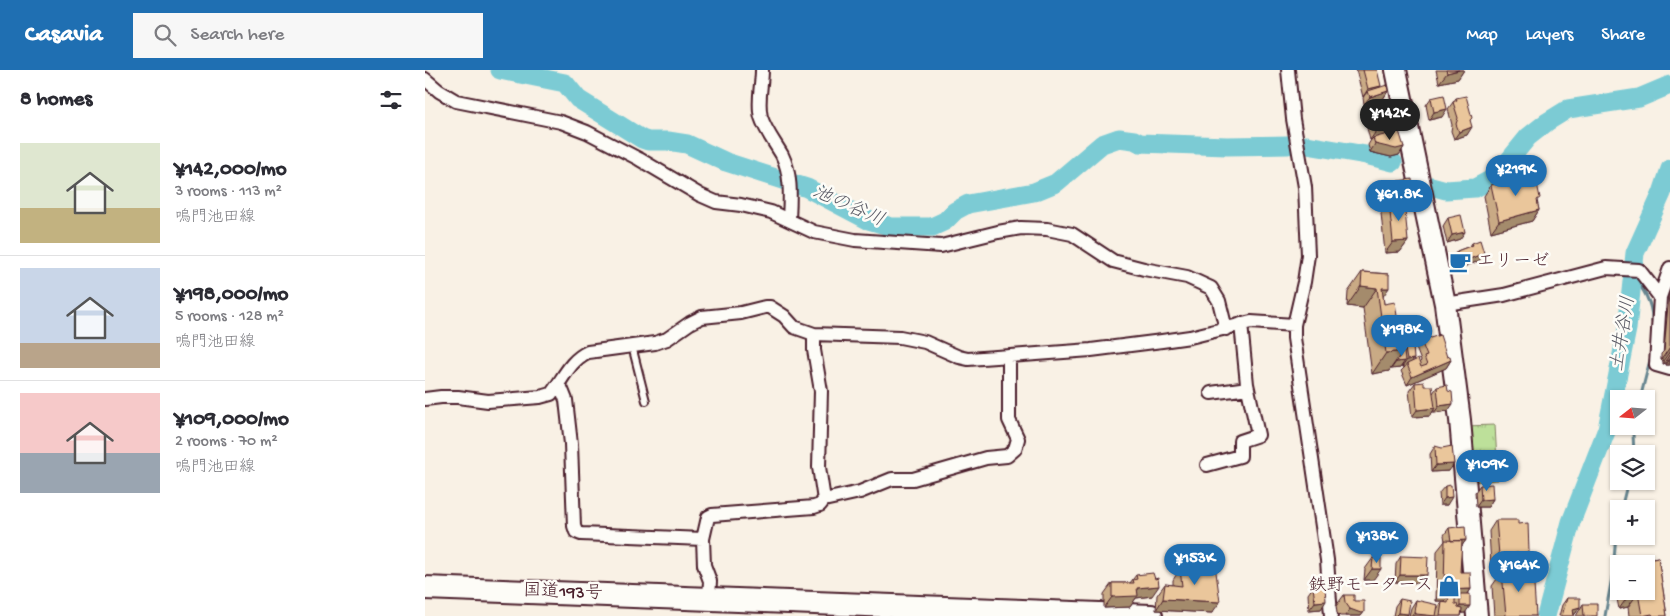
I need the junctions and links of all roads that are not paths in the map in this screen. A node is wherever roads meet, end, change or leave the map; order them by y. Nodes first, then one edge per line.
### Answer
1 (761, 70) edge
2 (1288, 70) edge
3 (1396, 70) edge
4 (425, 79) edge
5 (789, 220) junction
6 (1670, 268) edge
7 (1660, 297) junction
8 (1445, 304) junction
9 (1241, 324) junction
10 (1294, 325) junction
11 (1226, 329) junction
12 (814, 334) junction
13 (632, 346) junction
14 (1009, 357) junction
15 (1670, 369) edge
16 (557, 386) junction
17 (1248, 388) junction
18 (1211, 393) dead end
19 (425, 400) edge
20 (646, 401) dead end
21 (1207, 465) dead end
22 (824, 500) junction
23 (703, 539) junction
24 (425, 588) edge
25 (709, 598) junction
26 (856, 611) edge
27 (1151, 616) edge
28 (1331, 616) edge
29 (1477, 616) edge

1 - 5 street
2 - 10 street
3 - 8 main road
4 - 5 street
5 - 11 street
6 - 7 street
7 - 8 street
7 - 15 street
8 - 29 main road
9 - 10 street
9 - 11 street
9 - 17 street
10 - 28 street
11 - 14 street
12 - 13 street
12 - 14 street
12 - 22 street
13 - 16 street
13 - 20 lane
14 - 22 street
16 - 19 street
16 - 23 street
17 - 18 street
17 - 21 street
22 - 23 street
23 - 25 street
24 - 25 highway, 国道193号
25 - 26 highway, 国道193号
26 - 27 highway, 国道193号

